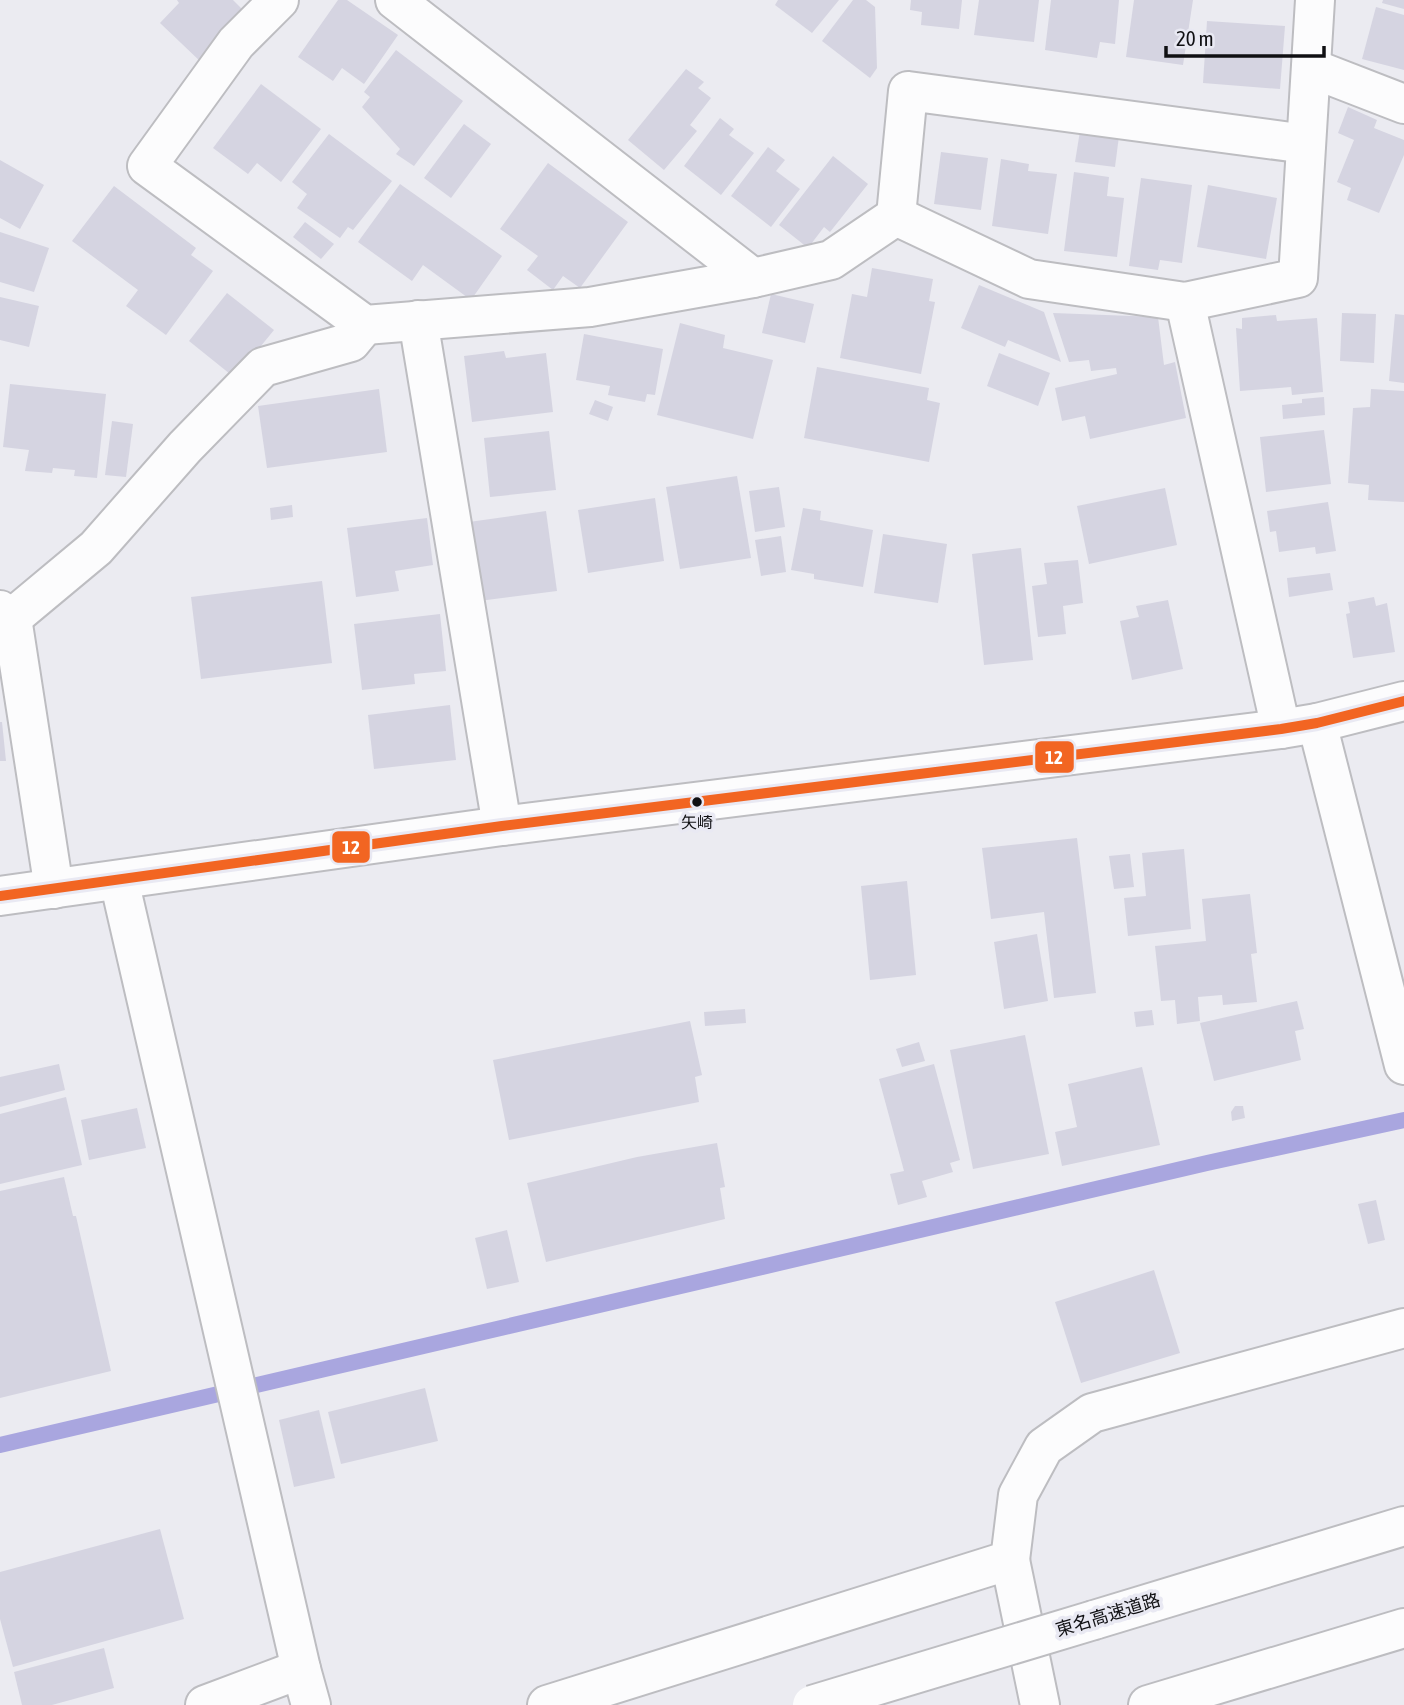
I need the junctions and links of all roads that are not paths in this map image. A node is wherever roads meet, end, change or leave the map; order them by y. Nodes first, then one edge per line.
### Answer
1 (279, 0) edge
2 (395, 0) edge
3 (1315, 0) edge
4 (1311, 68) junction
5 (1404, 104) edge
6 (1306, 144) junction
7 (896, 216) junction
8 (753, 278) junction
9 (1185, 303) junction
10 (418, 320) junction
11 (365, 326) junction
12 (6, 614) edge
13 (1404, 701) edge
14 (1299, 726) junction
15 (502, 826) junction
16 (119, 880) junction
17 (54, 889) junction
18 (0, 896) edge
19 (1404, 1065) edge
20 (1404, 1328) edge
21 (1404, 1526) edge
22 (1010, 1560) junction
23 (1404, 1629) edge
24 (306, 1687) edge
25 (205, 1705) edge
26 (547, 1705) edge
27 (813, 1705) edge
28 (1040, 1705) edge
29 (1148, 1705) edge

1 - 11 main road
2 - 8 main road
3 - 4 main road
4 - 5 main road
4 - 6 main road
6 - 7 main road
6 - 9 main road
7 - 8 main road
7 - 9 main road
8 - 10 main road
9 - 14 main road
10 - 11 main road
10 - 15 main road
11 - 12 main road
12 - 17 main road
13 - 14 main road
14 - 15 main road
14 - 19 main road
15 - 16 main road
16 - 17 main road
16 - 24 main road
17 - 18 main road
20 - 22 main road
21 - 27 main road, 東名高速道路, bridge
22 - 26 main road
22 - 28 main road
23 - 29 main road
24 - 25 main road

